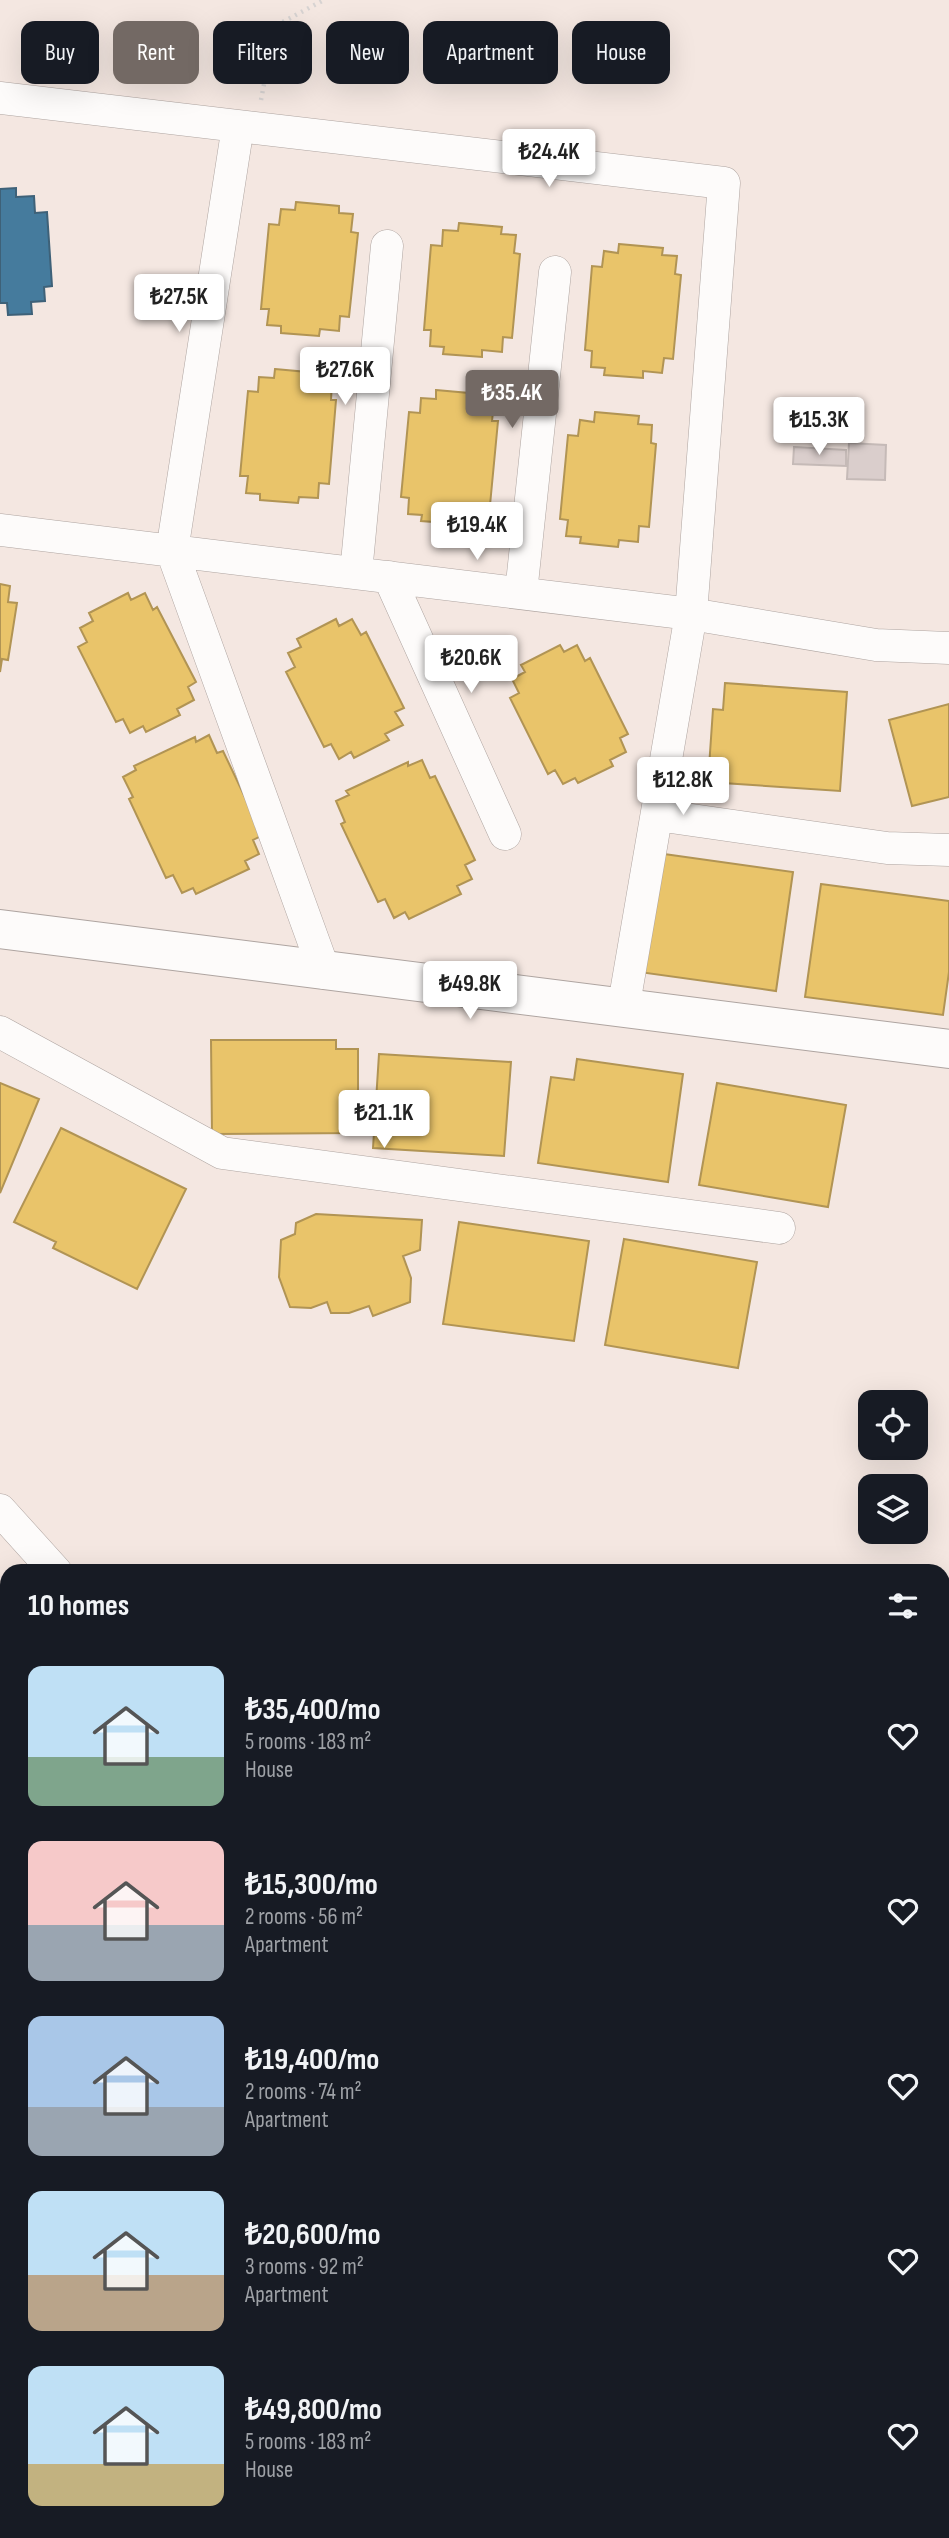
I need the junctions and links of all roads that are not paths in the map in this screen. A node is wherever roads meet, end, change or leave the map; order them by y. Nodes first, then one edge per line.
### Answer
1 (0, 98) edge
2 (247, 127) junction
3 (387, 246) dead end
4 (555, 272) dead end
5 (0, 530) edge
6 (172, 551) junction
7 (356, 573) junction
8 (388, 577) junction
9 (521, 593) junction
10 (691, 614) junction
11 (949, 648) edge
12 (657, 815) junction
13 (505, 834) dead end
14 (949, 850) edge
15 (0, 929) edge
16 (325, 972) junction
17 (623, 1010) junction
18 (0, 1032) edge
19 (949, 1049) edge
20 (779, 1228) dead end
21 (0, 1510) edge
22 (49, 1564) edge

1 - 2 street
2 - 6 street
2 - 10 street
3 - 7 street
4 - 9 street
5 - 6 street
6 - 7 street
6 - 16 street
7 - 8 street
8 - 9 street
8 - 13 street
9 - 10 street
10 - 11 street
10 - 12 street
12 - 14 street
12 - 17 street
15 - 16 street
16 - 17 street
17 - 19 street
18 - 20 street
21 - 22 street

